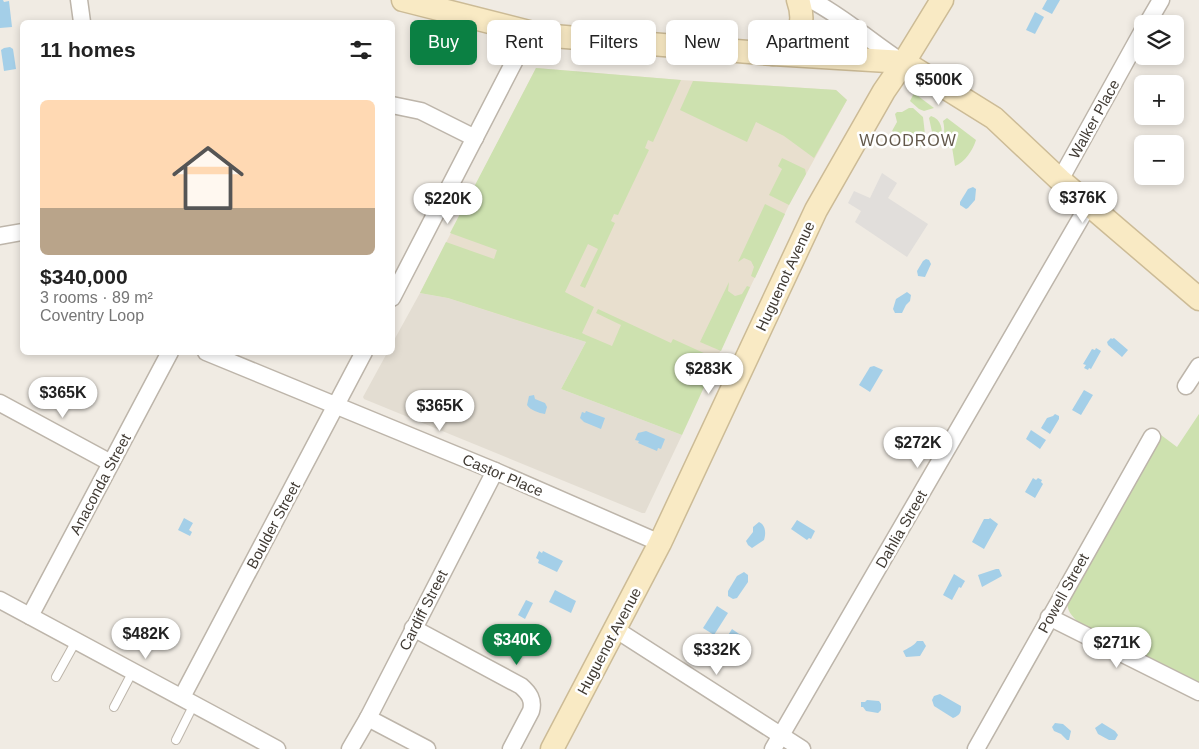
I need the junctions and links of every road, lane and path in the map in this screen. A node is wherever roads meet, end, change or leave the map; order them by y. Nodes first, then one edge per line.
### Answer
1 (79, 0) edge
2 (403, 0) edge
3 (798, 0) edge
4 (811, 0) edge
5 (942, 0) edge
6 (1161, 0) edge
7 (1152, 15) edge
8 (82, 20) edge
9 (801, 20) edge
10 (487, 22) edge
11 (561, 36) edge
12 (1134, 46) edge
13 (748, 52) edge
14 (867, 60) edge
15 (904, 62) junction
16 (513, 65) edge
17 (395, 106) edge
18 (475, 138) junction
19 (1060, 180) junction
20 (1089, 204) junction
21 (20, 232) edge
22 (0, 236) edge
23 (395, 292) edge
24 (1198, 294) edge
25 (168, 355) edge
26 (213, 355) edge
27 (362, 355) edge
28 (1199, 366) edge
29 (1186, 386) dead end
30 (0, 403) edge
31 (336, 407) junction
32 (1152, 437) dead end
33 (111, 463) junction
34 (495, 471) junction
35 (660, 543) junction
36 (0, 600) edge
37 (30, 616) junction
38 (1049, 617) junction
39 (413, 628) junction
40 (616, 629) junction
41 (76, 641) junction
42 (133, 671) junction
43 (56, 677) dead end
44 (1199, 692) edge
45 (188, 701) junction
46 (114, 707) dead end
47 (368, 718) junction
48 (176, 740) dead end
49 (777, 742) edge
50 (269, 747) edge
51 (350, 749) edge
52 (427, 749) edge
53 (511, 749) edge
54 (552, 749) edge
55 (802, 749) edge
56 (976, 749) edge

1 - 8 street
2 - 10 street
3 - 9 street
4 - 15 street
5 - 15 street, Huguenot Avenue
6 - 7 street
11 - 13 street
12 - 19 street, Walker Place
14 - 15 street
15 - 19 street
15 - 35 street, Huguenot Avenue
16 - 18 street
17 - 18 street
18 - 23 street
19 - 20 street
20 - 24 street
20 - 49 street, Dahlia Street
21 - 22 street
25 - 33 street, Anaconda Street
26 - 31 street, Castor Place
27 - 31 street, Boulder Street
28 - 29 street
30 - 33 street
31 - 34 street, Castor Place
31 - 45 street, Boulder Street
32 - 38 street, Powell Street
33 - 37 street, Anaconda Street
34 - 35 street, Castor Place
34 - 39 street, Cardiff Street
35 - 40 street, Huguenot Avenue
36 - 37 street
37 - 41 street
38 - 44 street
38 - 56 street, Powell Street
39 - 47 street, Cardiff Street
39 - 53 street
40 - 49 street
40 - 54 street, Huguenot Avenue
41 - 42 street
41 - 43 lane
42 - 45 street
42 - 46 lane
45 - 48 lane
45 - 50 street
47 - 51 street, Cardiff Street
47 - 52 street
49 - 55 street

